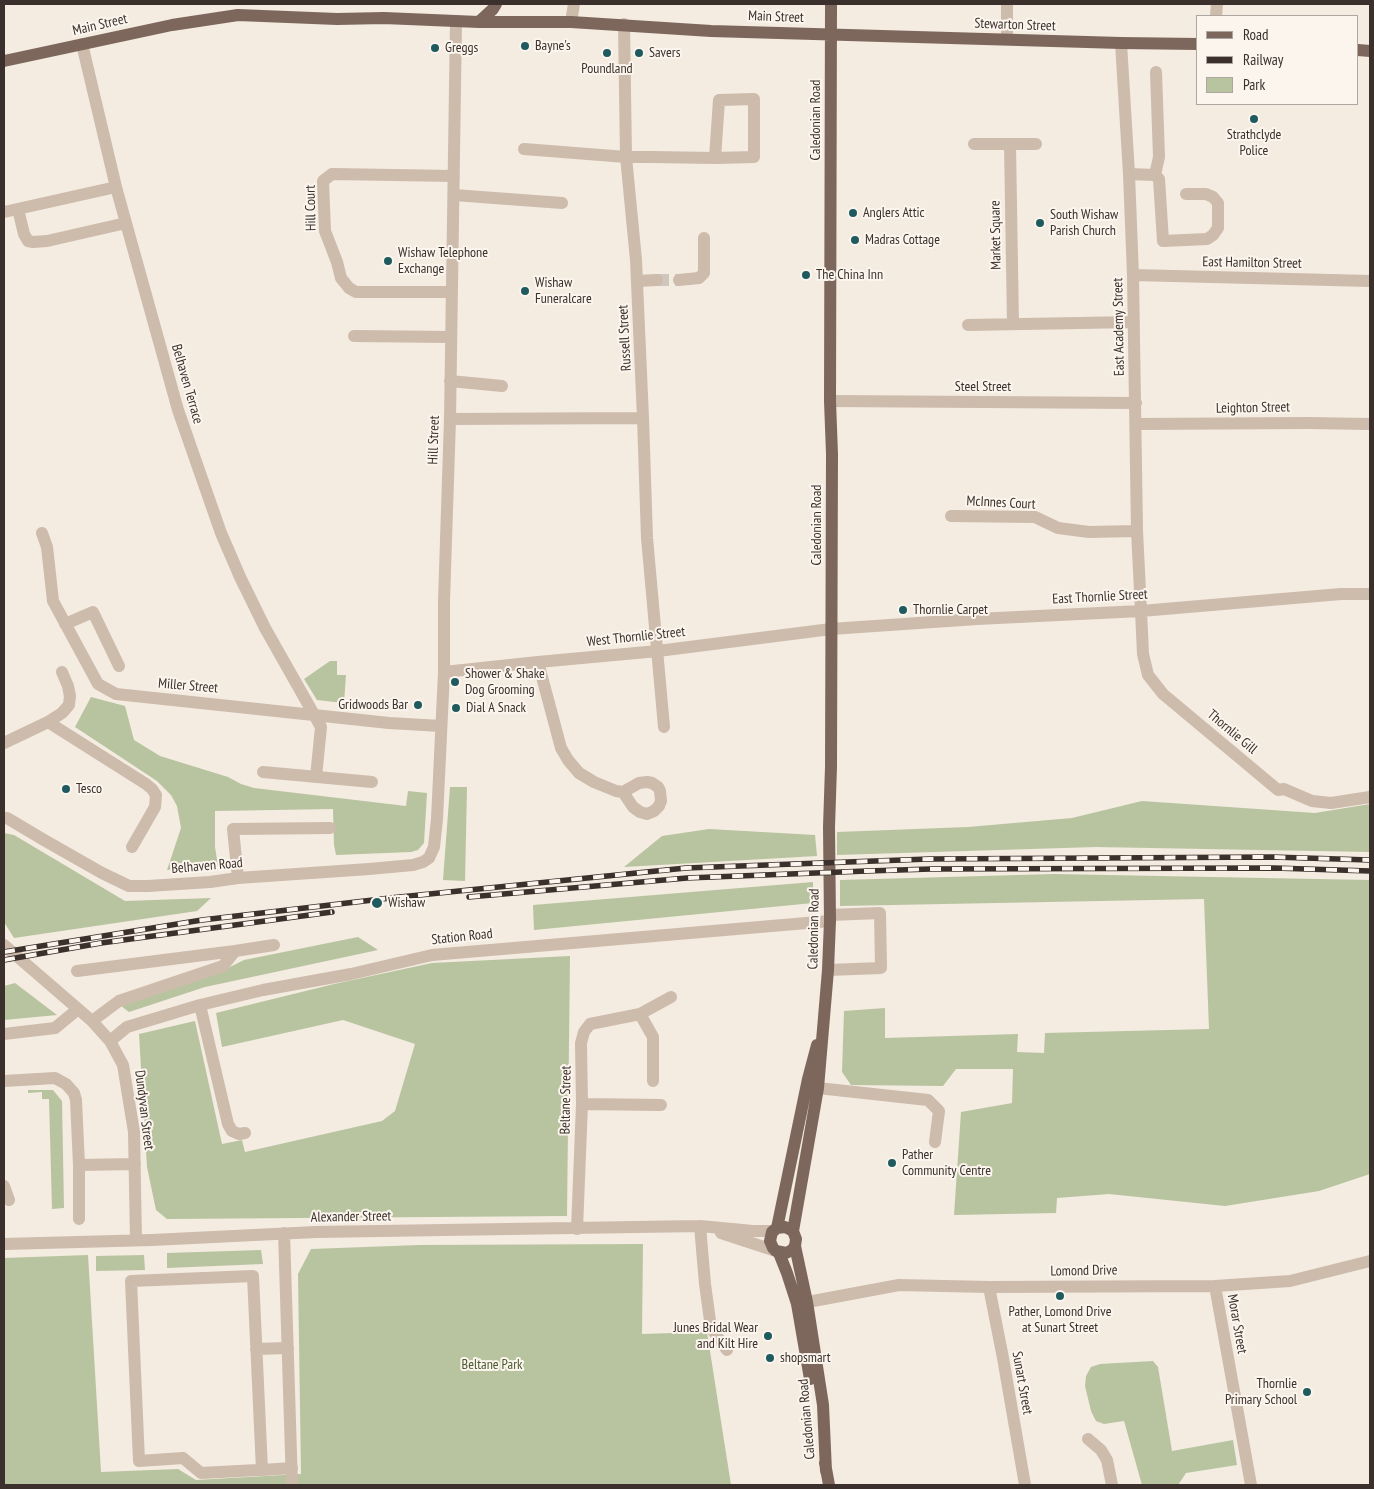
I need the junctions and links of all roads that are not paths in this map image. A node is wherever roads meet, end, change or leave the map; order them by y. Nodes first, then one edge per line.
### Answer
1 (496, 4) edge
2 (574, 4) edge
3 (831, 4) edge
4 (1008, 4) edge
5 (456, 21) junction
6 (479, 22) junction
7 (571, 22) junction
8 (624, 24) junction
9 (832, 34) junction
10 (1007, 39) junction
11 (82, 44) junction
12 (1121, 44) junction
13 (1196, 44) edge
14 (4, 61) edge
15 (1156, 72) dead end
16 (974, 144) dead end
17 (1036, 144) dead end
18 (1010, 145) junction
19 (524, 149) dead end
20 (626, 157) junction
21 (715, 158) junction
22 (1129, 174) junction
23 (1155, 175) junction
24 (454, 176) junction
25 (116, 187) junction
26 (1186, 194) dead end
27 (454, 195) junction
28 (562, 203) dead end
29 (18, 209) junction
30 (4, 212) edge
31 (126, 223) junction
32 (704, 238) dead end
33 (1133, 275) junction
34 (658, 280) tunnel mouth
35 (679, 280) tunnel mouth
36 (637, 281) junction
37 (1370, 281) edge
38 (452, 292) junction
39 (1134, 322) junction
40 (1013, 324) junction
41 (968, 325) dead end
42 (354, 336) dead end
43 (451, 337) junction
44 (450, 381) junction
45 (502, 386) dead end
46 (830, 401) junction
47 (1136, 403) junction
48 (644, 418) junction
49 (450, 419) junction
50 (1136, 424) junction
51 (1370, 424) edge
52 (951, 516) dead end
53 (1138, 531) junction
54 (42, 534) dead end
55 (1370, 594) edge
56 (1141, 610) junction
57 (65, 624) junction
58 (831, 629) junction
59 (658, 651) junction
60 (538, 662) junction
61 (119, 666) dead end
62 (62, 672) dead end
63 (444, 672) junction
64 (313, 714) junction
65 (48, 722) junction
66 (441, 726) junction
67 (664, 727) dead end
68 (4, 743) edge
69 (263, 772) dead end
70 (316, 777) junction
71 (372, 782) dead end
72 (623, 792) dead end
73 (1370, 797) edge
74 (4, 818) edge
75 (330, 828) dead end
76 (132, 847) dead end
77 (429, 858) joint
78 (238, 878) junction
79 (830, 918) junction
80 (4, 945) edge
81 (274, 945) dead end
82 (235, 951) junction
83 (77, 970) dead end
84 (828, 970) junction
85 (671, 997) dead end
86 (200, 1005) junction
87 (78, 1009) junction
88 (640, 1014) junction
89 (824, 1015) junction
90 (92, 1021) junction
91 (4, 1034) edge
92 (110, 1040) junction
93 (4, 1081) edge
94 (653, 1081) dead end
95 (818, 1088) junction
96 (582, 1104) junction
97 (662, 1105) dead end
98 (245, 1134) dead end
99 (935, 1142) dead end
100 (135, 1164) junction
101 (79, 1165) junction
102 (4, 1186) edge
103 (9, 1200) dead end
104 (79, 1218) dead end
105 (700, 1226) junction
106 (577, 1229) junction
107 (776, 1230) junction
108 (793, 1231) junction
109 (284, 1233) junction
110 (136, 1240) junction
111 (4, 1244) edge
112 (795, 1246) junction
113 (777, 1252) junction
114 (1370, 1261) edge
115 (1215, 1286) junction
116 (989, 1287) junction
117 (802, 1303) junction
118 (288, 1348) junction
119 (256, 1349) junction
120 (727, 1350) dead end
121 (1088, 1439) dead end
122 (292, 1468) junction
123 (262, 1470) junction
124 (292, 1485) edge
125 (829, 1485) edge
126 (1025, 1485) edge
127 (1112, 1485) edge
128 (1251, 1485) edge

1 - 6 main road
2 - 7 street
3 - 9 main road, Caledonian Road
4 - 10 street
5 - 6 main road, Main Street
5 - 11 main road, Main Street
5 - 24 street, Hill Street
6 - 7 main road, Main Street
7 - 8 main road, Main Street
8 - 9 main road, Main Street
8 - 20 street, Russell Street
9 - 10 main road, Stewarton Street
9 - 46 main road, Caledonian Road
10 - 12 main road, Stewarton Street
11 - 14 main road, Main Street
11 - 25 street, Belhaven Terrace
12 - 13 main road, Stewarton Street
12 - 22 street, East Academy Street
15 - 23 street
16 - 18 street
17 - 18 street
18 - 40 street, Market Square
19 - 20 street
20 - 21 street
20 - 36 street, Russell Street
21 - 21 street
22 - 23 street
22 - 33 street, East Academy Street
23 - 26 street
24 - 27 street, Hill Street
24 - 38 street, Hill Court
25 - 29 street
25 - 31 street, Belhaven Terrace
27 - 28 street
27 - 38 street, Hill Street
29 - 30 street
29 - 31 street
31 - 64 street, Belhaven Terrace
32 - 35 street
33 - 37 street, East Hamilton Street
33 - 39 street, East Academy Street
34 - 36 street
36 - 48 street, Russell Street
38 - 43 street, Hill Street
39 - 40 street
39 - 47 street, East Academy Street
40 - 41 street
42 - 43 street
43 - 44 street, Hill Street
44 - 45 street
44 - 49 street, Hill Street
46 - 47 street, Steel Street
46 - 58 main road, Caledonian Road
47 - 50 street, East Academy Street
48 - 49 street
48 - 59 street, Russell Street
49 - 63 street, Hill Street
50 - 51 street, Leighton Street
50 - 53 street, East Academy Street
52 - 53 street, McInnes Court
53 - 56 street, East Academy Street
54 - 57 street, Miller Street
55 - 56 street, East Thornlie Street
56 - 58 street, East Thornlie Street
56 - 73 street, Thornlie Gill
57 - 61 street
57 - 64 street, Miller Street
58 - 59 street, West Thornlie Street
58 - 79 main road, Caledonian Road
59 - 60 street, West Thornlie Street
59 - 67 street, Russell Street
60 - 63 street, West Thornlie Street
60 - 72 street
62 - 65 street
63 - 66 street, Hill Street
64 - 66 street, Miller Street
64 - 70 street, Belhaven Terrace
65 - 68 street
65 - 76 street
66 - 77 street, Hill Street
69 - 70 street
70 - 71 street
74 - 78 street, Belhaven Road
75 - 78 street
77 - 78 street, Belhaven Road
79 - 84 main road, Caledonian Road
79 - 84 street, Station Road
79 - 86 street, Station Road
80 - 87 street, Dundyvan Street
81 - 82 street
82 - 83 street
82 - 90 street
84 - 89 main road, Caledonian Road
85 - 88 street, Beltane Street
86 - 92 street, Station Road
86 - 98 street
87 - 90 street, Dundyvan Street
87 - 91 street
88 - 94 street
88 - 96 street, Beltane Street
89 - 95 main road, Caledonian Road
89 - 107 main road, Caledonian Road
90 - 92 street, Dundyvan Street
92 - 100 street, Dundyvan Street
93 - 101 street
95 - 99 street
95 - 108 main road, Caledonian Road
96 - 97 street
96 - 106 street, Beltane Street
100 - 101 street
100 - 110 street, Dundyvan Street
101 - 104 street
102 - 103 street
105 - 106 street, Alexander Street
105 - 107 street, Alexander Street
105 - 113 street, Alexander Street
105 - 120 street
106 - 109 street, Alexander Street
107 - 108 main road
107 - 113 main road, Caledonian Road
108 - 112 main road, Caledonian Road
109 - 110 street, Alexander Street
109 - 118 street
110 - 111 street, Alexander Street
112 - 113 main road
112 - 117 main road, Caledonian Road
113 - 117 main road, Caledonian Road
114 - 115 street, Lomond Drive
115 - 116 street, Lomond Drive
115 - 128 street, Morar Street
116 - 117 street, Lomond Drive
116 - 126 street, Sunart Street
117 - 125 main road, Caledonian Road
118 - 119 street
118 - 122 street
119 - 123 street
119 - 123 street
121 - 127 street
122 - 123 street
122 - 124 street

